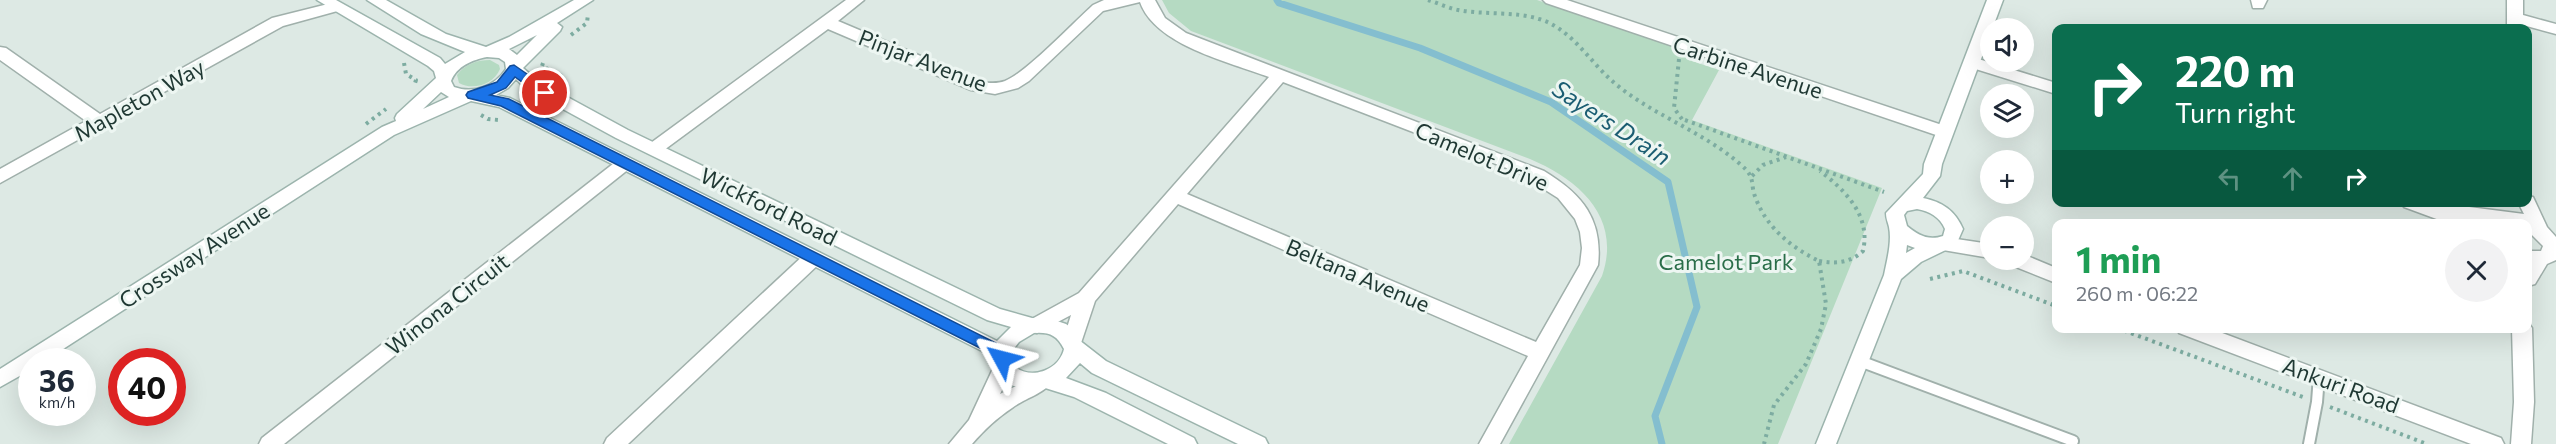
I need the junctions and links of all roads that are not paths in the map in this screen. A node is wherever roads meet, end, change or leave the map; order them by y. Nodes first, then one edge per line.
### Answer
1 (299, 0) edge
2 (375, 0) edge
3 (856, 0) edge
4 (1134, 0) edge
5 (1147, 0) edge
6 (1551, 0) edge
7 (1995, 0) edge
8 (2514, 0) edge
9 (331, 3) edge
10 (581, 3) edge
11 (278, 22) junction
12 (826, 22) junction
13 (2515, 23) edge
14 (2532, 25) edge
15 (2556, 29) edge
16 (0, 52) edge
17 (488, 52) junction
18 (1972, 62) junction
19 (515, 68) junction
20 (1279, 76) junction
21 (444, 79) junction
22 (2052, 88) edge
23 (471, 95) junction
24 (99, 122) junction
25 (388, 132) junction
26 (1945, 132) junction
27 (654, 149) junction
28 (624, 164) junction
29 (1931, 176) junction
30 (0, 177) edge
31 (1175, 196) junction
32 (1907, 204) junction
33 (2424, 207) edge
34 (2506, 207) edge
35 (2530, 207) edge
36 (2433, 210) junction
37 (1949, 219) junction
38 (2451, 219) edge
39 (2488, 219) edge
40 (2495, 219) edge
41 (1898, 229) junction
42 (2545, 233) edge
43 (834, 238) junction
44 (1980, 241) edge
45 (1940, 245) junction
46 (1980, 247) edge
47 (813, 258) junction
48 (2542, 258) edge
49 (2034, 267) edge
50 (2532, 273) edge
51 (2052, 274) edge
52 (1893, 275) junction
53 (1086, 298) junction
54 (1035, 326) junction
55 (2200, 333) edge
56 (2522, 333) edge
57 (1073, 345) junction
58 (1541, 352) junction
59 (1857, 360) junction
60 (1003, 362) junction
61 (2319, 376) junction
62 (0, 379) edge
63 (1043, 380) junction
64 (973, 428) junction
65 (2073, 441) dead end
66 (269, 444) edge
67 (614, 444) edge
68 (959, 444) edge
69 (1187, 444) edge
70 (1258, 444) edge
71 (1489, 444) edge
72 (1826, 444) edge
73 (2309, 444) edge
74 (2493, 444) edge
75 (2521, 444) edge

1 - 11 street, Mapleton Way
2 - 17 street, Wickford Road
3 - 12 street
4 - 12 street, Pinjar Avenue
5 - 20 street, Camelot Drive
6 - 26 street, Carbine Avenue
7 - 18 street
8 - 13 street
9 - 11 street, Mapleton Way
9 - 21 street, Wickford Road
10 - 17 street
10 - 19 street
11 - 24 street, Mapleton Way
12 - 27 street
14 - 15 street
16 - 24 street
17 - 19 street, Wickford Road
17 - 21 street, Crossway Avenue
18 - 22 street
18 - 26 street
19 - 23 street, Crossway Avenue
19 - 27 street, Wickford Road
20 - 31 street
20 - 58 street, Camelot Drive
21 - 23 street, Wickford Road
21 - 25 street, Crossway Avenue
23 - 25 street, Crossway Avenue
23 - 28 street, Wickford Road
24 - 30 street, Mapleton Way
25 - 62 street, Crossway Avenue
26 - 29 street
27 - 43 street, Wickford Road
28 - 47 street, Wickford Road
28 - 66 street, Winona Circuit
29 - 32 street
29 - 37 street
31 - 53 street
31 - 58 street, Beltana Avenue
32 - 37 street
32 - 41 street
33 - 36 street
34 - 40 street
35 - 42 street
36 - 38 street
36 - 39 street
37 - 44 street
37 - 45 street
41 - 45 street
41 - 52 street
42 - 48 street
43 - 47 street
43 - 54 street, Wickford Road
45 - 46 street
45 - 52 street
47 - 60 street, Wickford Road
47 - 67 street
48 - 50 street
49 - 51 street
52 - 59 street
53 - 54 street
53 - 57 street
54 - 57 street
54 - 60 street
55 - 61 street, Ankuri Road
56 - 75 street
57 - 63 street
57 - 70 street
58 - 71 street, Camelot Drive
59 - 65 lane
59 - 72 street
60 - 63 street
60 - 64 street
61 - 73 lane
61 - 74 street, Ankuri Road
63 - 64 street
63 - 69 street
64 - 68 street

